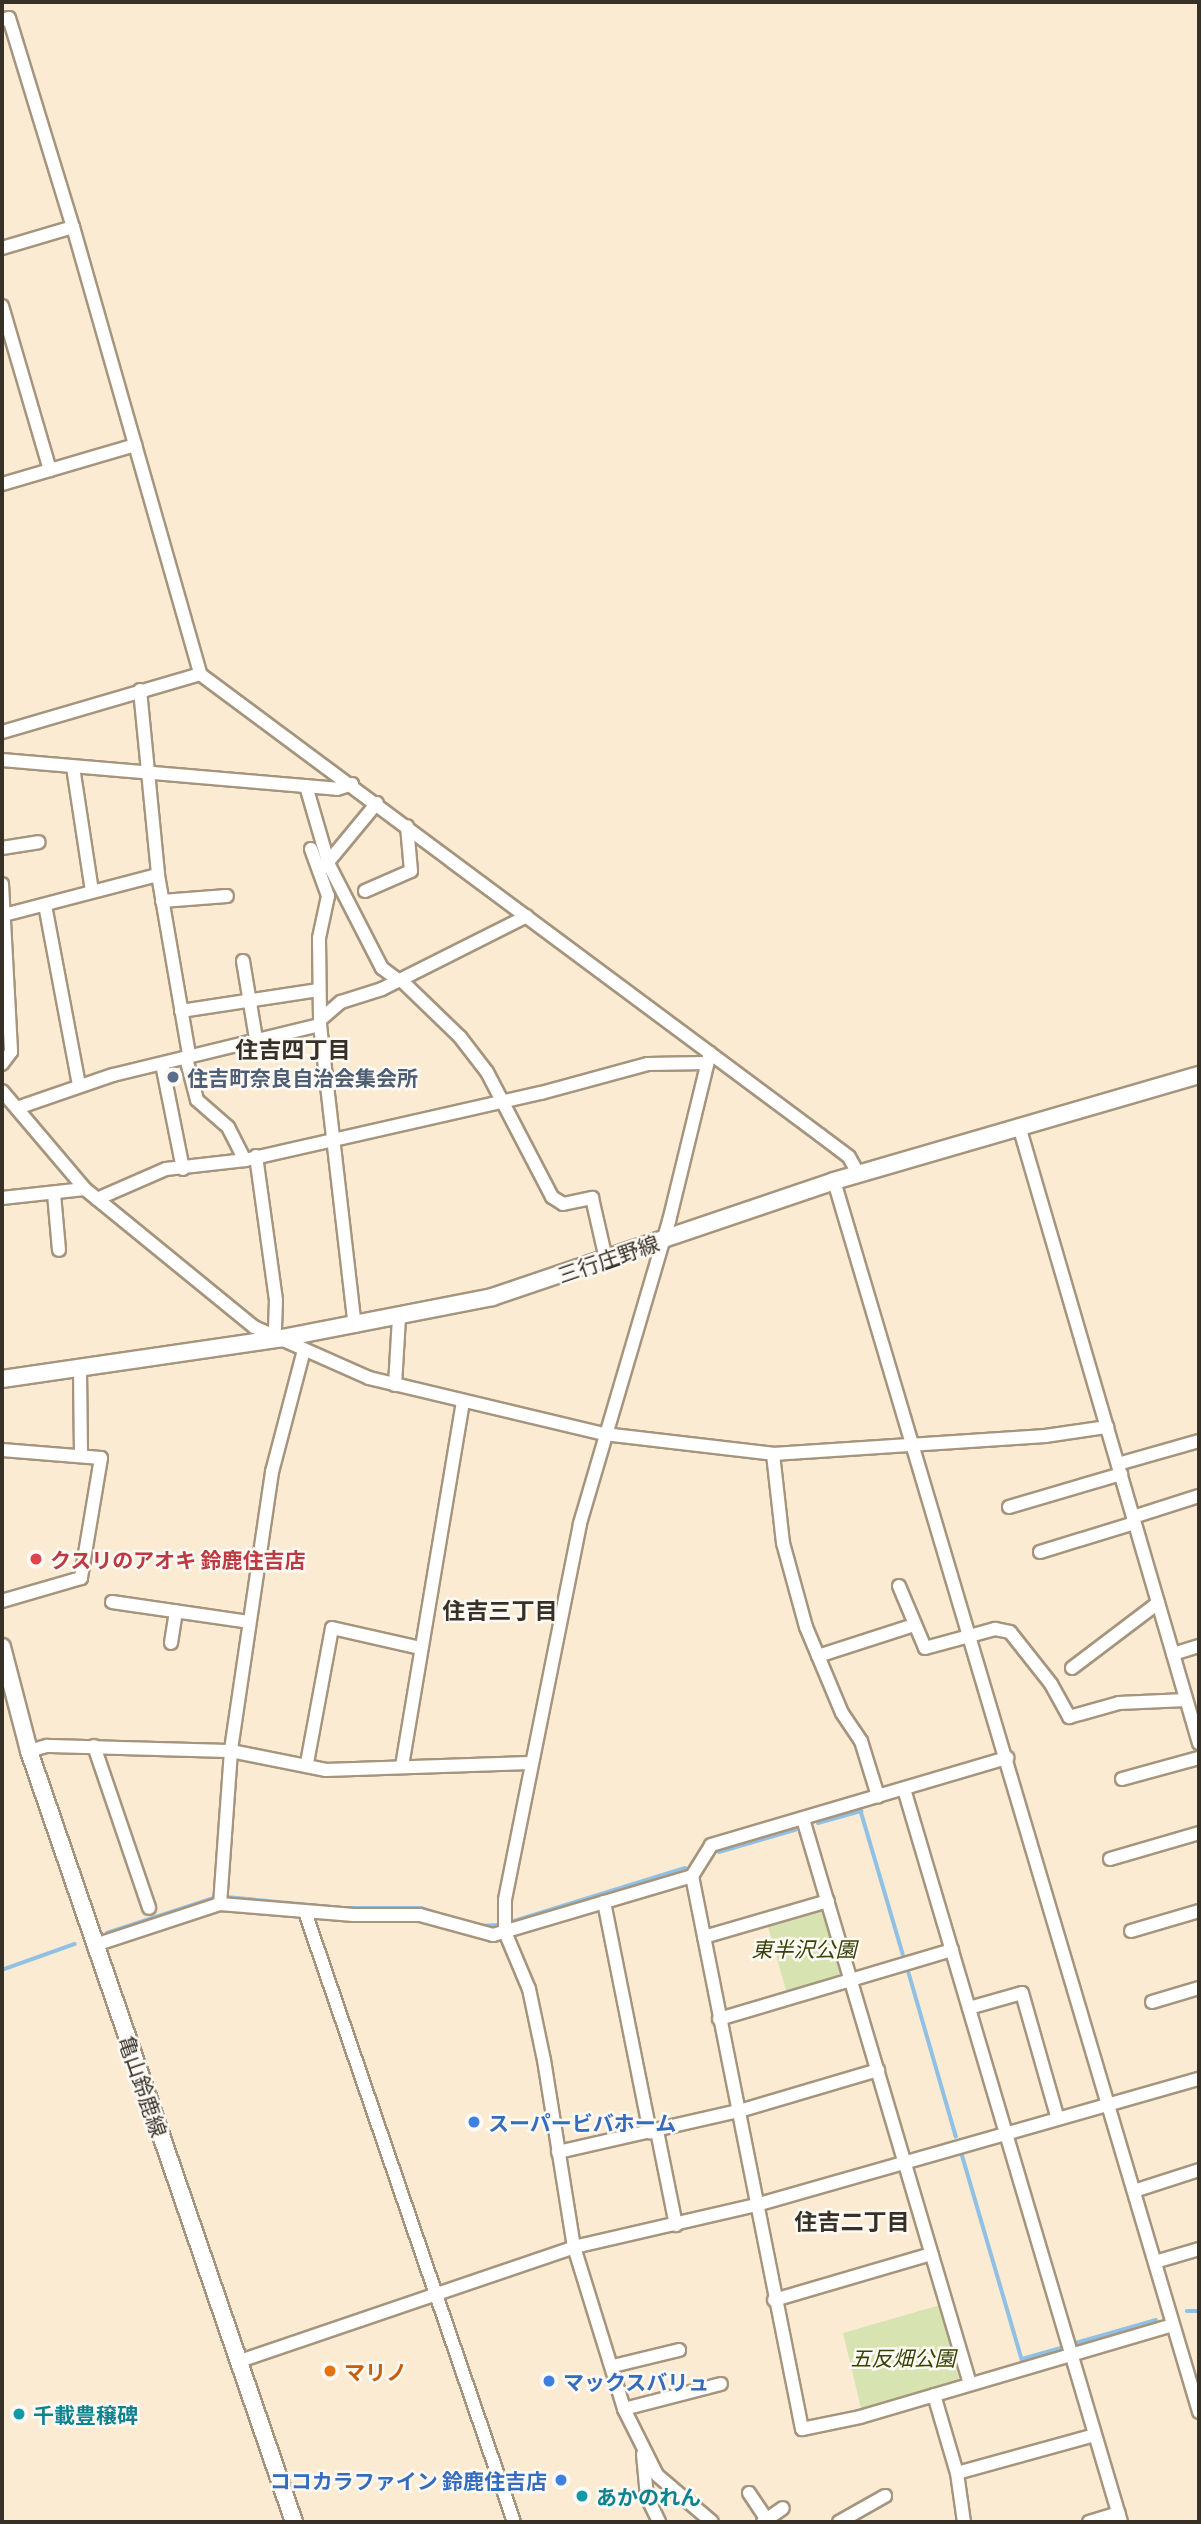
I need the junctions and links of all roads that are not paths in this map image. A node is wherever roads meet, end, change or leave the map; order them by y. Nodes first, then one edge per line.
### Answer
1 (6, 19) edge
2 (73, 227) junction
3 (2, 248) edge
4 (2, 306) edge
5 (135, 445) junction
6 (50, 470) junction
7 (2, 484) edge
8 (200, 674) junction
9 (140, 690) junction
10 (2, 732) edge
11 (2, 760) edge
12 (73, 767) junction
13 (148, 773) junction
14 (352, 784) junction
15 (306, 786) junction
16 (377, 803) junction
17 (407, 825) junction
18 (39, 842) dead end
19 (2, 848) edge
20 (311, 849) dead end
21 (325, 867) junction
22 (158, 875) junction
23 (2, 884) edge
24 (92, 891) junction
25 (365, 891) dead end
26 (227, 896) dead end
27 (162, 901) junction
28 (46, 905) junction
29 (4, 915) junction
30 (527, 916) junction
31 (243, 961) dead end
32 (400, 980) junction
33 (318, 990) junction
34 (249, 998) junction
35 (181, 1011) junction
36 (320, 1023) junction
37 (256, 1039) junction
38 (187, 1056) junction
39 (708, 1058) junction
40 (2, 1064) edge
41 (162, 1064) junction
42 (1199, 1074) edge
43 (79, 1085) junction
44 (2, 1091) edge
45 (502, 1102) junction
46 (17, 1108) junction
47 (1019, 1126) junction
48 (334, 1139) junction
49 (250, 1158) junction
50 (183, 1169) junction
51 (858, 1173) junction
52 (834, 1181) junction
53 (85, 1189) junction
54 (54, 1194) junction
55 (2, 1198) edge
56 (97, 1199) junction
57 (663, 1239) junction
58 (59, 1250) dead end
59 (606, 1259) junction
60 (399, 1317) junction
61 (355, 1325) junction
62 (278, 1337) junction
63 (304, 1350) junction
64 (80, 1371) junction
65 (2, 1379) edge
66 (395, 1385) junction
67 (463, 1401) junction
68 (1107, 1427) junction
69 (604, 1434) junction
70 (1199, 1441) edge
71 (915, 1445) junction
72 (2, 1450) edge
73 (773, 1454) junction
74 (81, 1455) junction
75 (1119, 1469) junction
76 (1199, 1496) edge
77 (1009, 1507) dead end
78 (1133, 1520) junction
79 (1040, 1552) dead end
80 (899, 1586) dead end
81 (2, 1601) edge
82 (112, 1602) dead end
83 (1158, 1603) junction
84 (176, 1611) junction
85 (248, 1622) junction
86 (914, 1625) junction
87 (971, 1635) junction
88 (171, 1643) dead end
89 (1199, 1646) edge
90 (2, 1647) edge
91 (420, 1648) junction
92 (1172, 1654) junction
93 (818, 1656) junction
94 (1072, 1668) dead end
95 (1191, 1702) edge
96 (1199, 1744) edge
97 (94, 1746) junction
98 (29, 1751) junction
99 (231, 1751) junction
100 (1007, 1758) junction
101 (1199, 1758) edge
102 (307, 1763) junction
103 (529, 1763) junction
104 (402, 1766) junction
105 (1122, 1779) dead end
106 (904, 1788) junction
107 (878, 1796) junction
108 (803, 1819) junction
109 (1199, 1833) edge
110 (1110, 1859) dead end
111 (692, 1876) junction
112 (828, 1901) junction
113 (604, 1902) junction
114 (220, 1904) junction
115 (149, 1908) dead end
116 (1199, 1911) edge
117 (305, 1912) junction
118 (1131, 1931) dead end
119 (505, 1932) junction
120 (704, 1937) junction
121 (94, 1945) junction
122 (952, 1950) junction
123 (851, 1980) junction
124 (1199, 1988) edge
125 (1152, 2002) dead end
126 (969, 2008) junction
127 (719, 2019) junction
128 (878, 2070) junction
129 (1199, 2079) edge
130 (1108, 2103) junction
131 (738, 2111) junction
132 (1058, 2116) junction
133 (653, 2131) junction
134 (1006, 2132) junction
135 (558, 2152) junction
136 (905, 2162) junction
137 (1199, 2170) edge
138 (1134, 2191) junction
139 (756, 2206) junction
140 (676, 2225) junction
141 (574, 2247) junction
142 (1199, 2249) edge
143 (931, 2254) junction
144 (1155, 2262) junction
145 (436, 2295) junction
146 (774, 2300) junction
147 (1173, 2325) junction
148 (679, 2350) dead end
149 (1072, 2354) junction
150 (240, 2361) junction
151 (613, 2366) junction
152 (721, 2384) dead end
153 (970, 2384) junction
154 (934, 2395) junction
155 (624, 2409) junction
156 (1199, 2412) edge
157 (1095, 2435) junction
158 (643, 2453) junction
159 (957, 2473) junction
160 (749, 2493) dead end
161 (885, 2496) dead end
162 (783, 2508) dead end
163 (1120, 2518) edge
164 (765, 2521) edge
165 (294, 2522) edge
166 (514, 2522) edge
167 (659, 2522) edge
168 (712, 2522) edge
169 (839, 2522) edge
170 (964, 2522) edge
171 (1088, 2522) edge

1 - 2 street
2 - 3 street
2 - 5 street
4 - 6 street
5 - 6 street
5 - 8 street
6 - 7 street
8 - 9 street
8 - 14 street
9 - 10 street
9 - 13 street
11 - 12 street
12 - 13 street
12 - 24 street
13 - 15 street
13 - 22 street
14 - 15 street
14 - 16 street
15 - 21 street
16 - 17 street
16 - 21 street
17 - 25 street
17 - 30 street
18 - 19 street
20 - 21 street
21 - 32 street
21 - 33 street
22 - 24 street
22 - 27 street
23 - 29 street
24 - 28 street
26 - 27 street
27 - 35 street
28 - 29 street
28 - 43 street
29 - 40 street
30 - 32 street
30 - 39 street
31 - 34 street
32 - 36 street
32 - 45 street
33 - 34 street
33 - 36 street
34 - 35 street
34 - 37 street
35 - 38 street
36 - 37 street
36 - 48 street
37 - 38 street
38 - 41 street
38 - 49 street
39 - 45 street
39 - 51 street
39 - 57 street
41 - 43 street
41 - 50 street
42 - 47 main road, 三行庄野線
43 - 46 street
44 - 46 street
45 - 48 street
45 - 59 street
46 - 53 street
47 - 51 main road, 三行庄野線
47 - 68 street
48 - 49 street
48 - 61 street
49 - 50 street
49 - 62 street
50 - 56 street
51 - 52 main road, 三行庄野線
52 - 57 main road, 三行庄野線
52 - 71 street
53 - 54 street
53 - 56 street
54 - 55 street
54 - 58 street
56 - 62 street
57 - 59 main road, 三行庄野線
57 - 69 street
59 - 60 main road, 三行庄野線
60 - 61 main road, 三行庄野線
60 - 66 street
61 - 62 main road, 三行庄野線
62 - 63 street
62 - 64 main road, 三行庄野線
63 - 66 street
63 - 85 street
64 - 65 main road, 三行庄野線
64 - 74 street
66 - 67 street
67 - 69 street
67 - 91 street
68 - 71 street
68 - 75 street
69 - 73 street
69 - 103 street
70 - 75 street
71 - 73 street
71 - 87 street
72 - 74 street
73 - 93 street
74 - 81 street
75 - 77 street
75 - 78 street
76 - 78 street
78 - 79 street
78 - 83 street
80 - 86 street
82 - 84 street
83 - 92 street
83 - 94 street
84 - 85 street
84 - 88 street
85 - 99 street
86 - 87 street
86 - 93 street
87 - 95 street
87 - 100 street
89 - 92 street
90 - 98 main road, 亀山鈴鹿線
91 - 102 street
91 - 104 street
92 - 95 street
93 - 107 street
95 - 96 street
97 - 98 street
97 - 99 street
97 - 115 street
98 - 121 main road, 亀山鈴鹿線
99 - 102 street
99 - 114 street
100 - 106 street
100 - 130 street
101 - 105 street
102 - 104 street
103 - 104 street
103 - 119 street
106 - 107 street
106 - 122 street
107 - 108 street
108 - 111 street
108 - 112 street
109 - 110 street
111 - 113 street
111 - 120 street
112 - 120 street
112 - 123 street
113 - 119 street
113 - 133 street
114 - 117 street
114 - 121 street
116 - 118 street
117 - 119 street
117 - 145 street
119 - 135 street
120 - 127 street
121 - 150 main road, 亀山鈴鹿線
122 - 123 street
122 - 126 street
123 - 127 street
123 - 128 street
124 - 125 street
126 - 132 street
126 - 134 street
127 - 131 street
128 - 131 street
128 - 136 street
129 - 130 street
130 - 132 street
130 - 138 street
131 - 133 street
131 - 139 street
132 - 134 street
133 - 135 street
133 - 140 street
134 - 136 street
134 - 149 street
135 - 141 street
136 - 139 street
136 - 143 street
137 - 138 street
138 - 144 street
139 - 140 street
139 - 146 street
140 - 141 street
141 - 145 street
141 - 151 street
142 - 144 street
143 - 146 street
143 - 153 street
144 - 147 street
145 - 150 street
145 - 166 street
146 - 154 street
147 - 149 street
147 - 156 street
148 - 151 street
149 - 153 street
149 - 157 street
150 - 165 main road, 亀山鈴鹿線
151 - 155 street
152 - 155 street
153 - 154 street
154 - 159 street
155 - 158 street
157 - 159 street
157 - 163 street
158 - 167 street
158 - 168 street
159 - 170 street
160 - 164 street
161 - 169 street
162 - 164 street
163 - 171 street

